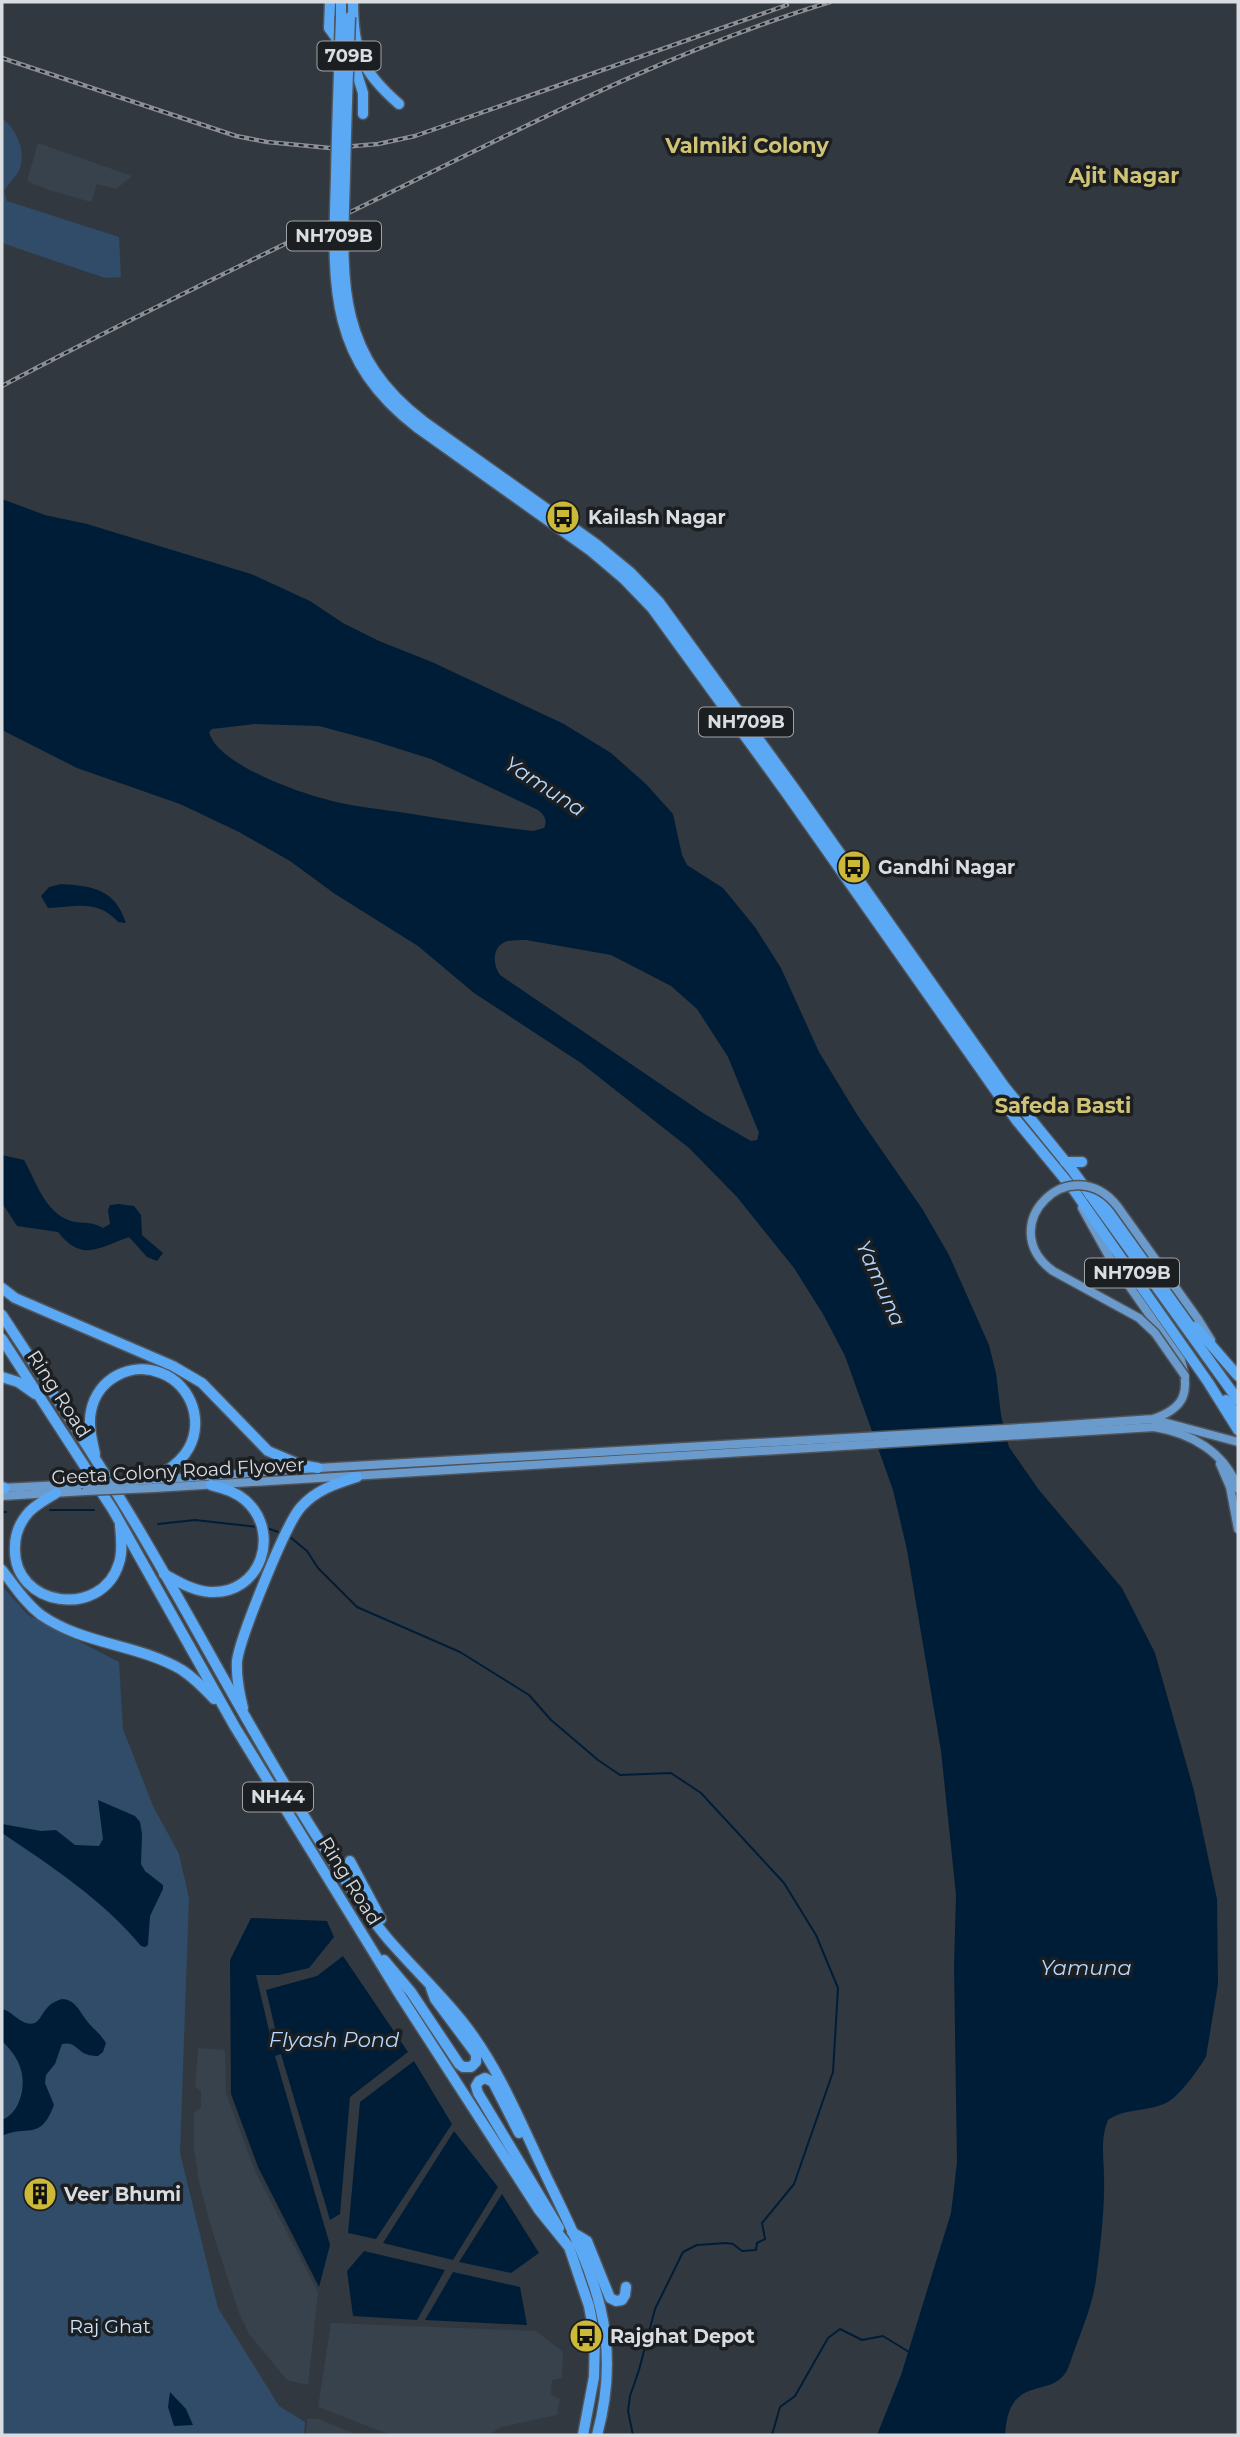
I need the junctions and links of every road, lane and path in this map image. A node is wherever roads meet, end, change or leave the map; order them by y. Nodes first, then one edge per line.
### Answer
1 (330, 2) edge
2 (341, 2) edge
3 (352, 2) edge
4 (399, 104) dead end
5 (363, 114) dead end
6 (1000, 1088) junction
7 (1065, 1162) junction
8 (1082, 1162) dead end
9 (1073, 1189) junction
10 (1089, 1195) junction
11 (2, 1287) edge
12 (2, 1315) edge
13 (2, 1339) edge
14 (1217, 1349) junction
15 (1238, 1375) edge
16 (1185, 1376) junction
17 (2, 1377) edge
18 (1208, 1382) junction
19 (1238, 1398) edge
20 (41, 1400) junction
21 (1238, 1416) edge
22 (1153, 1419) junction
23 (1238, 1430) edge
24 (1238, 1442) edge
25 (723, 1448) junction
26 (1208, 1448) junction
27 (96, 1462) junction
28 (318, 1468) junction
29 (357, 1477) junction
30 (151, 1480) junction
31 (211, 1485) junction
32 (1238, 1489) edge
33 (2, 1490) edge
34 (56, 1493) junction
35 (119, 1521) junction
36 (1238, 1529) edge
37 (2, 1570) edge
38 (164, 1574) junction
39 (228, 1715) junction
40 (247, 1722) junction
41 (350, 1861) dead end
42 (361, 1933) junction
43 (384, 1934) junction
44 (429, 1982) junction
45 (540, 2162) junction
46 (572, 2232) junction
47 (569, 2247) junction
48 (626, 2287) dead end
49 (583, 2435) edge
50 (597, 2435) edge

1 - 5 highway, 709B
2 - 6 highway, NH709B, bridge
3 - 4 highway, 709B
3 - 6 highway, NH709B, bridge
6 - 7 highway, NH709B
6 - 9 highway, NH709B
7 - 8 highway
7 - 10 highway, NH709B
9 - 16 main road
9 - 18 highway, NH709B
10 - 14 highway
10 - 19 highway, NH709B
11 - 28 highway
12 - 27 highway, Ring Road
13 - 20 highway, Ring Road / NH44
14 - 15 highway
14 - 16 main road, bridge
16 - 22 main road
17 - 20 highway
18 - 21 highway
18 - 23 highway, NH709B
20 - 35 highway, Ring Road / NH44
22 - 24 main road
22 - 25 main road
25 - 26 main road
25 - 28 main road, Geeta Colony Road Flyover
25 - 29 main road, Geeta Colony Road Flyover
26 - 32 main road
26 - 36 main road
27 - 30 highway
27 - 38 highway, Ring Road
28 - 30 main road, Geeta Colony Road Flyover
29 - 31 main road, Geeta Colony Road Flyover
29 - 40 highway
30 - 33 main road, Geeta Colony Road Flyover, bridge
31 - 34 main road, Geeta Colony Road Flyover, bridge
31 - 38 highway
33 - 34 main road, Geeta Colony Road Flyover
34 - 35 highway
35 - 39 highway, Ring Road / NH44
37 - 39 highway
38 - 40 highway, Ring Road
39 - 42 highway, Ring Road / NH44
40 - 43 highway, Ring Road
41 - 43 highway
42 - 44 highway
42 - 47 highway, Ring Road / NH44
43 - 44 highway, Ring Road
44 - 45 highway, Ring Road
45 - 46 highway, Ring Road
45 - 47 highway
46 - 48 highway
46 - 50 highway, Ring Road
47 - 49 highway, Ring Road / NH44

